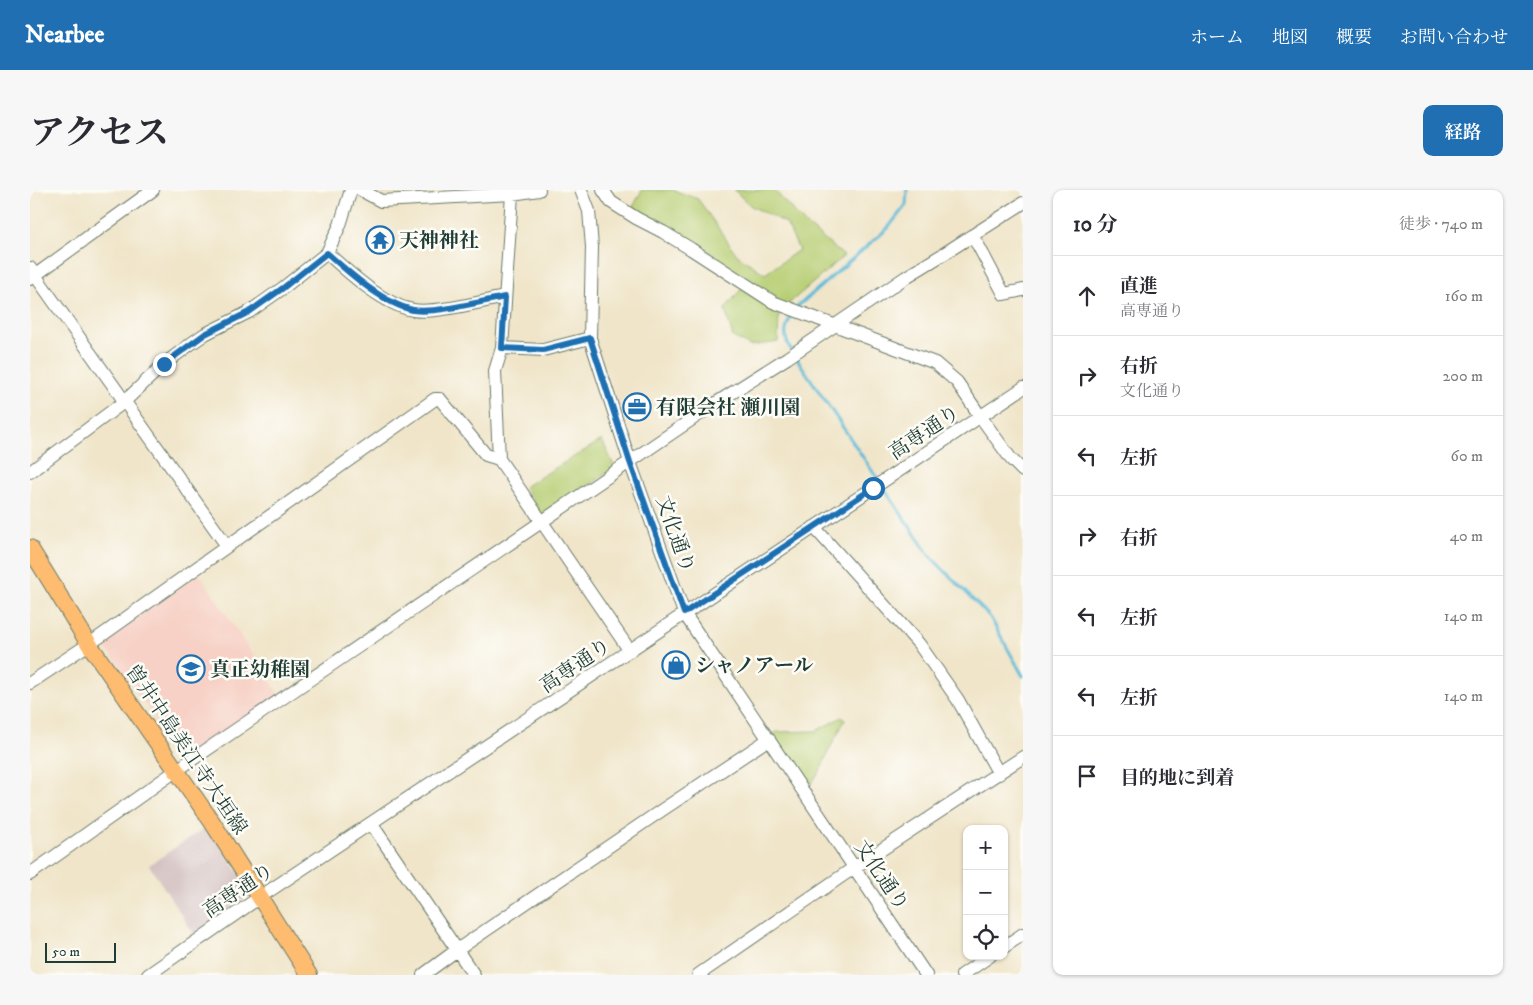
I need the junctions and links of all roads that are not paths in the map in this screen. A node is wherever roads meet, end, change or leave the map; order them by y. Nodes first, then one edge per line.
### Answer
1 (153, 190) edge
2 (351, 190) edge
3 (361, 190) edge
4 (539, 190) edge
5 (603, 190) edge
6 (580, 191) edge
7 (512, 194) junction
8 (1023, 203) edge
9 (971, 236) junction
10 (327, 253) junction
11 (32, 275) edge
12 (1023, 290) edge
13 (505, 297) junction
14 (835, 324) junction
15 (590, 338) junction
16 (502, 348) junction
17 (1023, 388) edge
18 (124, 402) junction
19 (980, 416) junction
20 (499, 459) junction
21 (630, 462) junction
22 (1023, 470) edge
23 (30, 472) edge
24 (542, 522) junction
25 (814, 527) junction
26 (227, 546) junction
27 (30, 548) edge
28 (684, 613) junction
29 (89, 644) junction
30 (630, 651) junction
31 (30, 683) edge
32 (769, 739) junction
33 (1023, 757) edge
34 (177, 770) junction
35 (999, 774) junction
36 (371, 823) junction
37 (855, 868) junction
38 (30, 874) edge
39 (260, 897) junction
40 (1023, 934) edge
41 (1008, 944) edge
42 (457, 950) junction
43 (984, 960) edge
44 (148, 975) edge
45 (309, 975) edge
46 (423, 975) edge
47 (474, 975) edge
48 (698, 975) edge
49 (926, 975) edge
50 (962, 975) edge

1 - 11 street
2 - 10 street
3 - 7 street
4 - 7 street
5 - 14 street
6 - 15 street, 文化通り
7 - 13 street
8 - 9 street
9 - 12 street
9 - 14 street
10 - 13 street
10 - 18 street
11 - 18 street
13 - 16 street
14 - 19 street
14 - 21 street
15 - 16 street
15 - 21 street, 文化通り
16 - 20 street
17 - 19 street, 高専通り
18 - 23 street
18 - 26 street
19 - 22 street
19 - 25 street, 高専通り
20 - 24 street
20 - 26 street
21 - 24 street
21 - 28 street, 文化通り
24 - 30 street
24 - 34 street
25 - 28 street, 高専通り
25 - 35 street
26 - 29 street
27 - 29 main road, 曽井中島美江寺大垣線
28 - 30 street, 高専通り
28 - 32 street, 文化通り
29 - 31 street
29 - 34 main road, 曽井中島美江寺大垣線
30 - 36 street, 高専通り
32 - 37 street, 文化通り
32 - 42 street
33 - 35 street
34 - 38 street
34 - 39 main road, 曽井中島美江寺大垣線
35 - 37 street
36 - 39 street, 高専通り
36 - 42 street
37 - 48 street
37 - 49 street, 文化通り
39 - 44 street, 高専通り
39 - 45 main road, 曽井中島美江寺大垣線
40 - 41 street
42 - 46 street
42 - 47 street
43 - 50 street

